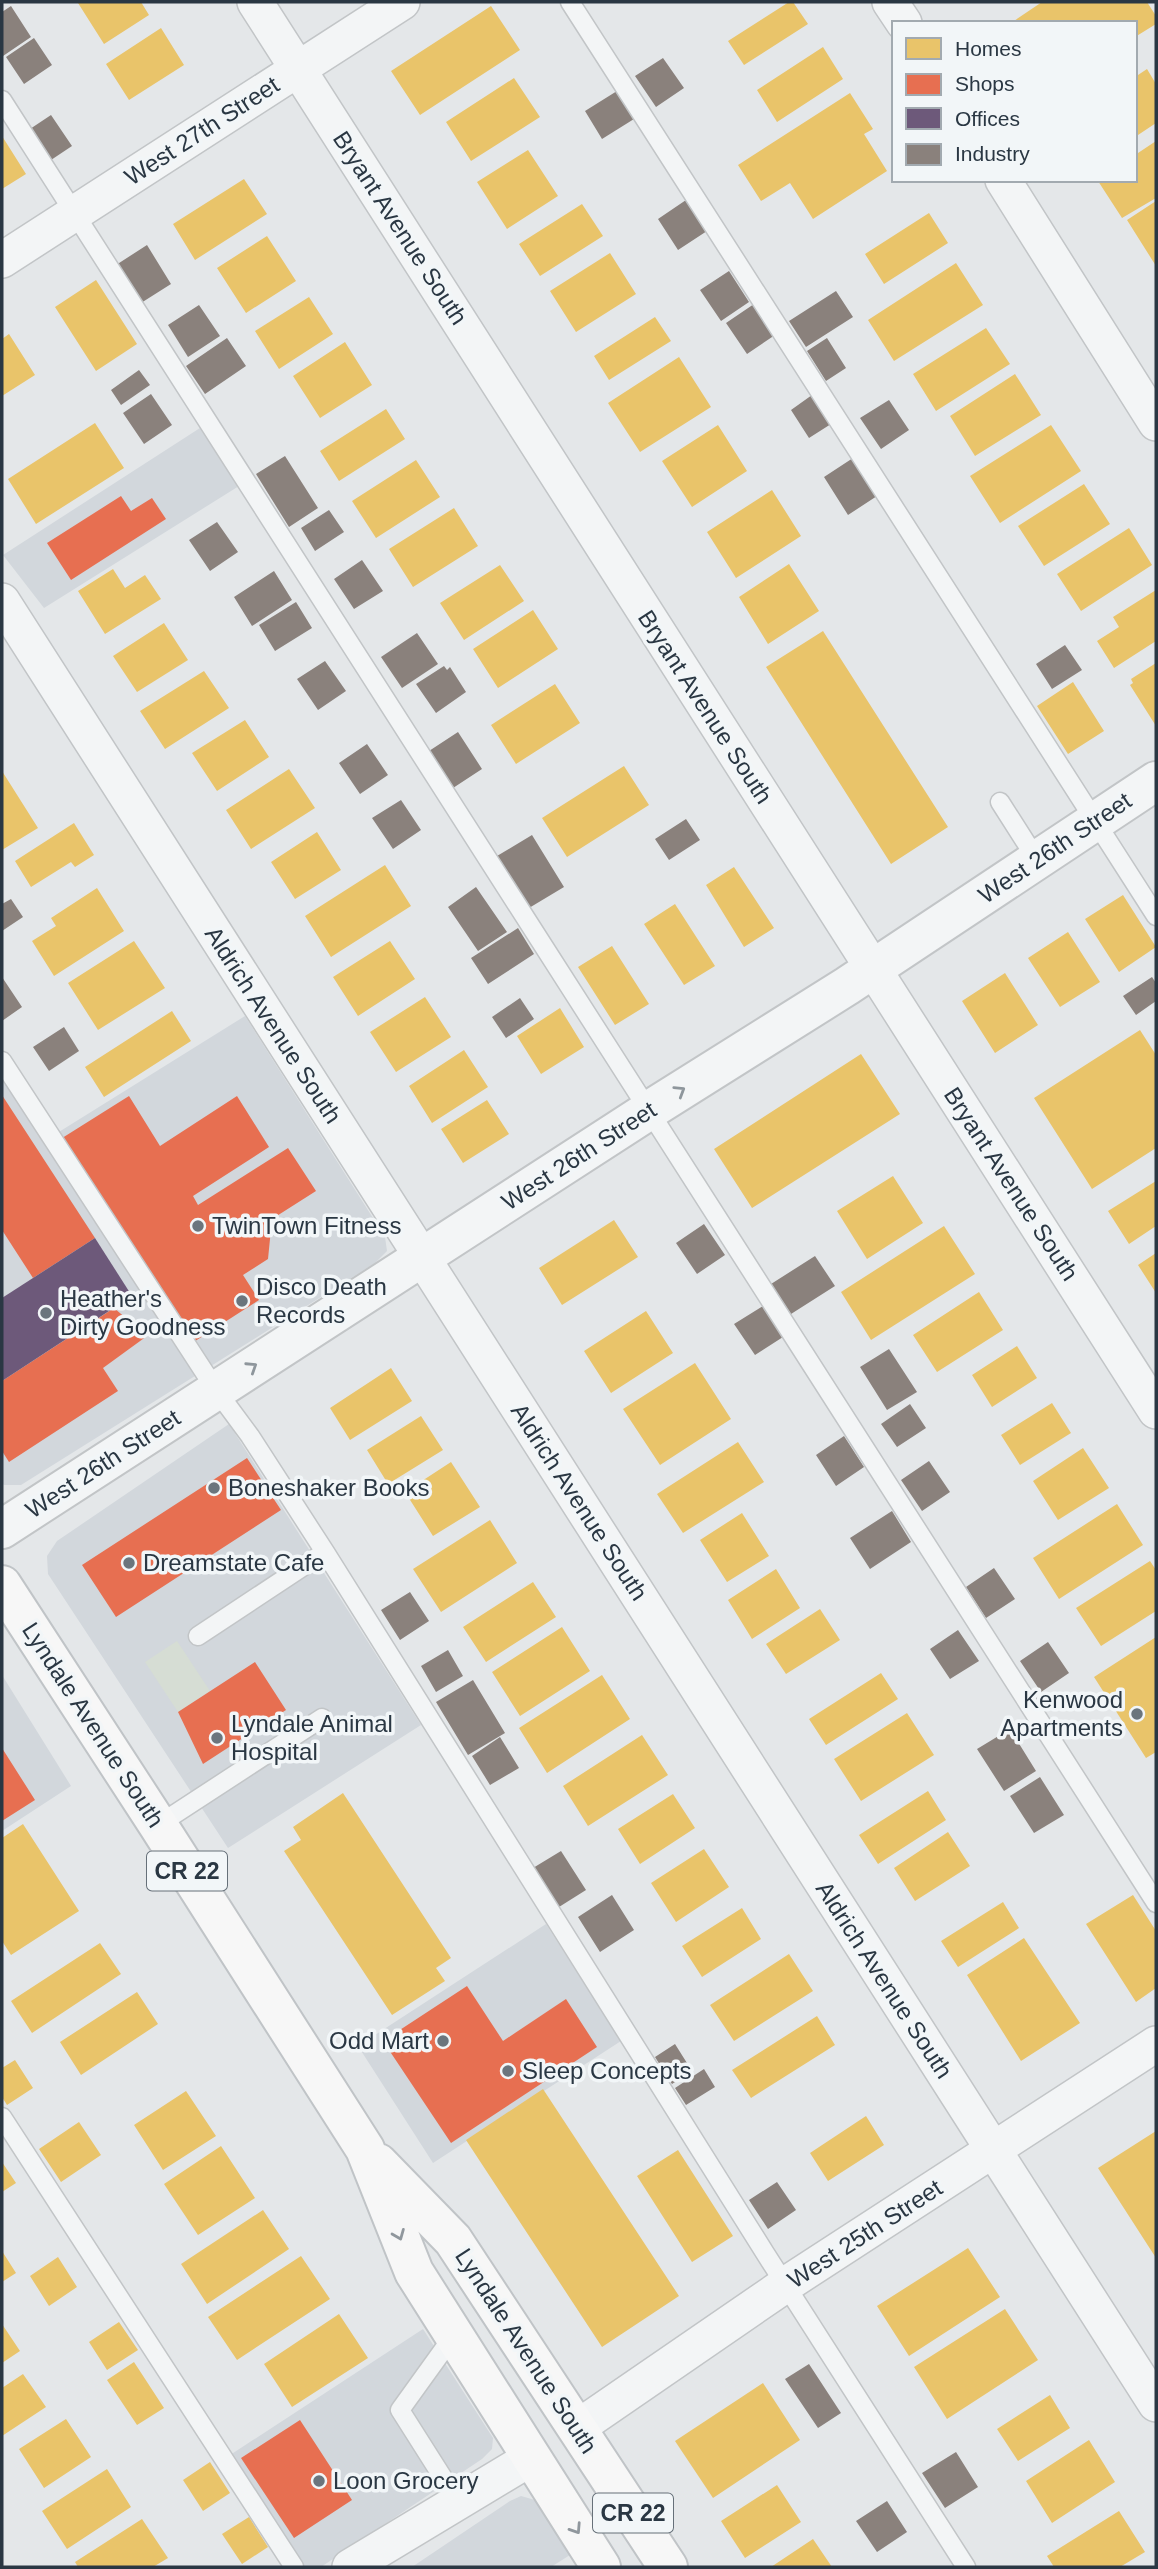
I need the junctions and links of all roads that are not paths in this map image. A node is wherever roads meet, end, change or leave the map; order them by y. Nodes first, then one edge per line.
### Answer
1 (255, 2) edge
2 (402, 2) edge
3 (570, 2) edge
4 (890, 2) edge
5 (903, 21) edge
6 (298, 69) junction
7 (2, 100) edge
8 (1004, 182) edge
9 (75, 212) junction
10 (2, 260) edge
11 (1156, 423) edge
12 (2, 601) edge
13 (1156, 781) edge
14 (1000, 802) dead end
15 (1096, 820) junction
16 (1037, 860) junction
17 (1156, 916) edge
18 (872, 969) junction
19 (2, 1061) edge
20 (648, 1111) junction
21 (422, 1257) junction
22 (216, 1390) junction
23 (1156, 1411) edge
24 (2, 1529) edge
25 (325, 1552) junction
26 (2, 1586) edge
27 (198, 1636) dead end
28 (322, 1718) dead end
29 (158, 1825) junction
30 (1156, 1903) edge
31 (1156, 2044) edge
32 (2, 2116) edge
33 (365, 2149) junction
34 (993, 2150) junction
35 (785, 2285) junction
36 (454, 2335) junction
37 (1156, 2404) edge
38 (577, 2428) junction
39 (531, 2458) junction
40 (459, 2503) junction
41 (295, 2567) edge
42 (350, 2567) edge
43 (601, 2567) edge
44 (668, 2567) edge
45 (966, 2567) edge

1 - 6 street, Bryant Avenue South
2 - 6 street, West 27th Street
3 - 15 lane
4 - 5 street
6 - 9 street, West 27th Street
6 - 18 street, Bryant Avenue South
7 - 9 lane
8 - 11 street
9 - 10 street, West 27th Street
9 - 20 lane
12 - 21 street, Aldrich Avenue South
13 - 15 street, West 26th Street
14 - 16 lane
15 - 16 street, West 26th Street
15 - 17 lane
16 - 18 street, West 26th Street
20 -> 18 street, West 26th Street
18 - 23 street, Bryant Avenue South
19 - 22 lane
20 - 21 street, West 26th Street
20 - 30 lane
22 -> 21 street, West 26th Street
21 - 34 street, Aldrich Avenue South
22 - 24 street, West 26th Street
22 - 25 lane
25 - 27 lane
25 - 35 lane
26 - 29 main road, Lyndale Avenue South / CR 22
28 - 29 lane
29 - 33 main road, Lyndale Avenue South / CR 22
31 - 34 street, West 25th Street
32 - 41 lane
33 -> 36 main road, Lyndale Avenue South / CR 22
33 - 38 main road, Lyndale Avenue South / CR 22
34 - 35 street, West 25th Street
34 - 37 street, Aldrich Avenue South
35 - 38 street, West 25th Street
35 - 45 lane
36 - 39 main road, Lyndale Avenue South / CR 22
36 - 40 lane
38 - 44 main road, Lyndale Avenue South / CR 22
39 - 40 street
39 -> 43 main road, Lyndale Avenue South / CR 22
40 - 42 street

